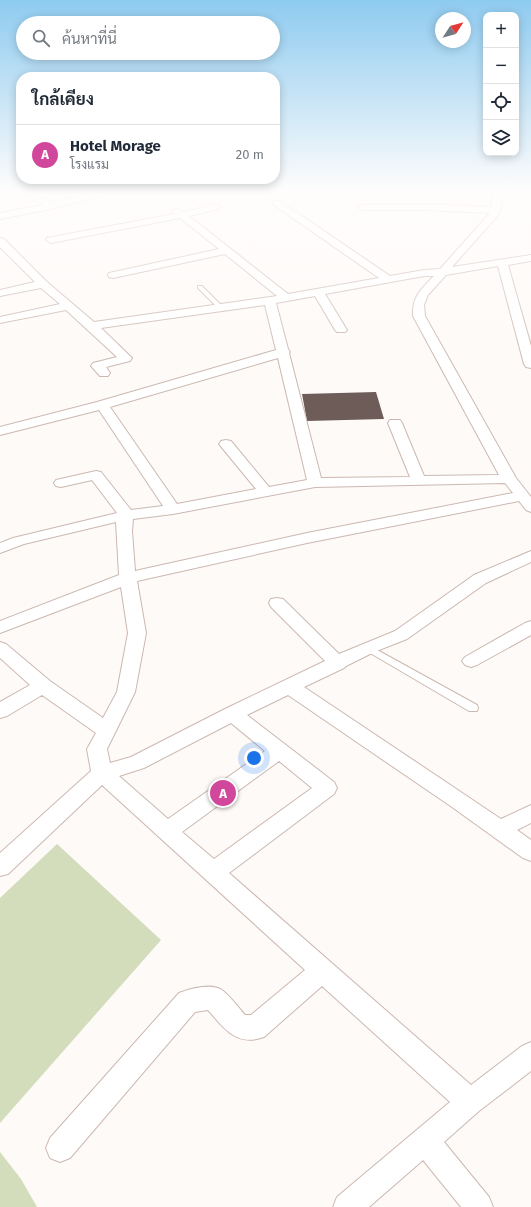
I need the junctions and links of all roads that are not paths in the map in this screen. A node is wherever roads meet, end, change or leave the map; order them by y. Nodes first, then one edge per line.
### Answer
1 (8, 249) edge
2 (344, 249) edge
3 (462, 249) edge
4 (227, 250) joint
5 (531, 258) edge
6 (500, 263) junction
7 (442, 272) junction
8 (112, 275) dead end
9 (389, 280) junction
10 (42, 284) junction
11 (200, 287) dead end
12 (0, 293) edge
13 (319, 293) junction
14 (286, 298) junction
15 (270, 301) junction
16 (68, 306) junction
17 (221, 308) junction
18 (0, 320) edge
19 (92, 326) junction
20 (341, 330) dead end
21 (284, 352) junction
22 (531, 364) edge
23 (104, 373) dead end
24 (102, 405) junction
25 (396, 423) dead end
26 (0, 431) edge
27 (226, 444) dead end
28 (509, 479) junction
29 (419, 481) junction
30 (61, 483) dead end
31 (315, 483) junction
32 (265, 491) junction
33 (526, 502) edge
34 (173, 509) junction
35 (127, 516) junction
36 (0, 548) edge
37 (531, 556) edge
38 (128, 578) junction
39 (277, 603) dead end
40 (0, 627) edge
41 (531, 627) edge
42 (0, 648) edge
43 (368, 648) junction
44 (471, 661) dead end
45 (338, 664) junction
46 (43, 686) junction
47 (290, 687) junction
48 (473, 708) dead end
49 (0, 711) edge
50 (232, 714) junction
51 (107, 730) junction
52 (279, 751) junction
53 (102, 773) junction
54 (531, 813) edge
55 (499, 830) junction
56 (167, 831) junction
57 (531, 852) edge
58 (0, 866) edge
59 (213, 872) junction
60 (323, 970) junction
61 (531, 1055) edge
62 (470, 1102) junction
63 (425, 1141) junction
64 (60, 1148) dead end
65 (347, 1207) edge
66 (479, 1207) edge

1 - 10 street
2 - 9 street
3 - 7 street
4 - 8 street
4 - 14 street
5 - 6 street
6 - 7 street
6 - 22 street
7 - 9 street
7 - 28 street
9 - 13 street
10 - 12 street
10 - 16 street
11 - 17 lane
13 - 14 street
13 - 20 street
14 - 15 street
15 - 17 street
15 - 21 street
16 - 18 street
16 - 19 street
17 - 19 street
19 - 23 street
21 - 24 street
21 - 31 street
24 - 26 street
24 - 34 street
25 - 29 street
27 - 32 street
28 - 29 street
28 - 33 street
29 - 31 street
30 - 35 street
31 - 32 street
32 - 34 street
33 - 38 street
34 - 35 street
35 - 36 street
35 - 38 street
37 - 43 street
38 - 40 street
38 - 51 street
39 - 45 street
41 - 44 street
42 - 46 street
43 - 45 street
43 - 48 lane
45 - 47 street
46 - 49 street
46 - 51 street
47 - 50 street
47 - 55 street
50 - 52 street
50 - 53 street
51 - 53 street
52 - 56 street
52 - 59 street
53 - 56 street
53 - 58 street
54 - 55 street
55 - 57 street
56 - 59 street
59 - 60 street
60 - 62 street
60 - 64 street
61 - 62 street
62 - 63 street
63 - 65 street
63 - 66 street

